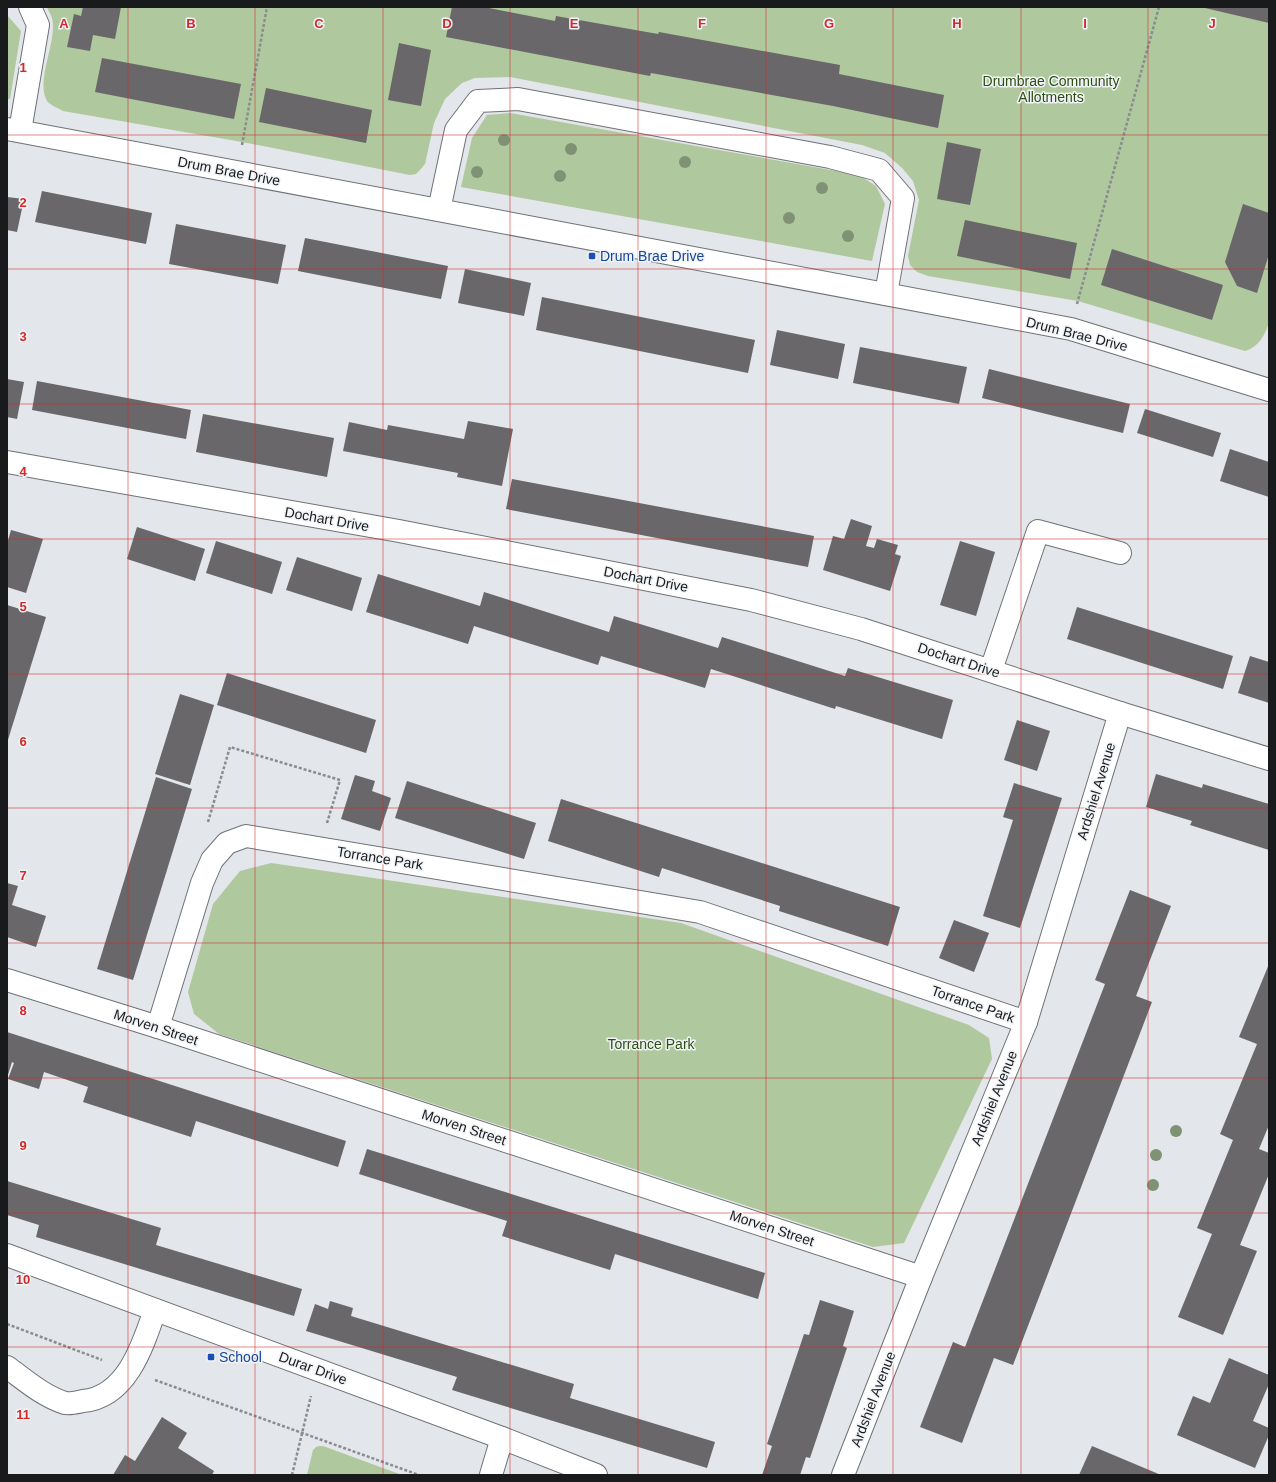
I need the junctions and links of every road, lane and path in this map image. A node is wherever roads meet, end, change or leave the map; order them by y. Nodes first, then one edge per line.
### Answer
1 (30, 7) edge
2 (267, 7) edge
3 (1159, 7) edge
4 (13, 130) edge
5 (237, 173) junction
6 (439, 210) junction
7 (886, 294) junction
8 (1071, 329) junction
9 (1268, 386) edge
10 (7, 462) edge
11 (1120, 553) dead end
12 (991, 670) junction
13 (1120, 713) junction
14 (1269, 759) edge
15 (319, 848) junction
16 (218, 853) junction
17 (7, 980) edge
18 (1026, 1022) junction
19 (158, 1027) junction
20 (7, 1255) edge
21 (921, 1277) junction
22 (154, 1310) junction
23 (7, 1324) edge
24 (7, 1367) edge
25 (318, 1369) junction
26 (129, 1371) junction
27 (302, 1433) junction
28 (502, 1438) junction
29 (292, 1475) edge
30 (419, 1475) edge
31 (491, 1475) edge
32 (596, 1475) edge
33 (843, 1475) edge

1 - 4 street, Drum Brae Drive
2 - 5 path
3 - 8 path
4 - 5 street, Drum Brae Drive
5 - 6 street, Drum Brae Drive
6 - 7 street, Drum Brae Drive
6 - 7 street
7 - 8 street, Drum Brae Drive
8 - 9 street, Drum Brae Drive
10 - 12 street, Dochart Drive
11 - 12 street
12 - 13 street, Dochart Drive
13 - 14 street, Dochart Drive
13 - 18 street, Ardshiel Avenue
15 - 16 street, Torrance Park
15 - 16 path
15 - 18 street, Torrance Park
16 - 19 street, Torrance Park
17 - 19 street, Morven Street
18 - 21 street, Ardshiel Avenue
19 - 21 street, Morven Street
20 - 22 street, Durar Drive
21 - 33 street, Ardshiel Avenue
22 - 25 street, Durar Drive
22 - 26 street
23 - 26 path
24 - 26 street
25 - 27 path
25 - 28 street, Durar Drive
26 - 27 path
27 - 29 path
27 - 30 path
28 - 31 street
28 - 32 street, Durar Drive

